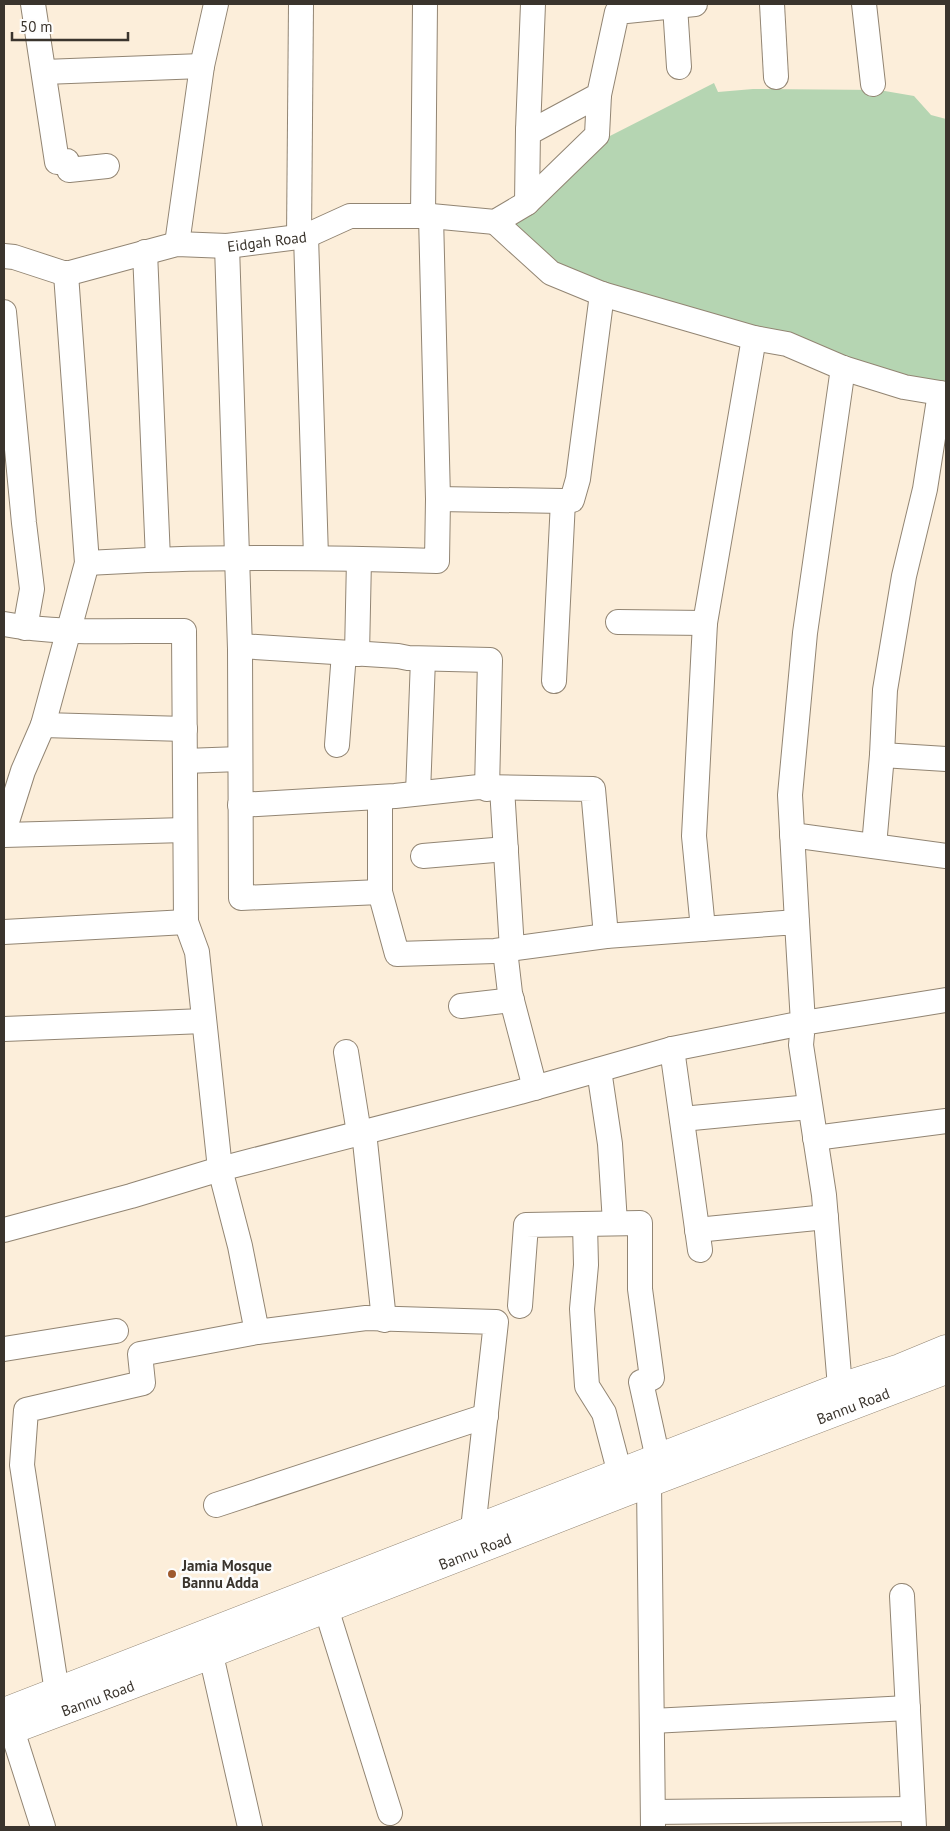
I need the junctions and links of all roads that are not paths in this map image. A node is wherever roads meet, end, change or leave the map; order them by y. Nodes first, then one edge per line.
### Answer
1 (33, 4) edge
2 (216, 4) edge
3 (301, 4) edge
4 (425, 4) edge
5 (533, 4) edge
6 (772, 4) edge
7 (864, 4) edge
8 (685, 5) edge
9 (618, 8) edge
10 (202, 66) junction
11 (679, 67) dead end
12 (44, 72) junction
13 (776, 77) dead end
14 (873, 84) dead end
15 (599, 95) junction
16 (528, 130) junction
17 (107, 166) dead end
18 (527, 203) junction
19 (427, 216) junction
20 (495, 222) junction
21 (302, 236) junction
22 (177, 244) junction
23 (227, 246) junction
24 (145, 252) junction
25 (4, 256) edge
26 (66, 274) junction
27 (602, 294) junction
28 (4, 312) edge
29 (754, 338) junction
30 (844, 368) junction
31 (943, 394) edge
32 (438, 498) junction
33 (563, 501) junction
34 (316, 557) junction
35 (238, 558) junction
36 (359, 558) junction
37 (158, 559) junction
38 (87, 563) junction
39 (618, 622) dead end
40 (705, 623) junction
41 (15, 626) edge
42 (70, 630) junction
43 (240, 646) junction
44 (351, 653) junction
45 (424, 659) junction
46 (554, 681) dead end
47 (43, 725) junction
48 (185, 729) junction
49 (336, 745) dead end
50 (882, 755) junction
51 (240, 758) junction
52 (946, 759) edge
53 (185, 761) junction
54 (494, 788) junction
55 (418, 793) junction
56 (380, 797) junction
57 (240, 805) junction
58 (4, 830) edge
59 (185, 830) junction
60 (4, 835) edge
61 (792, 836) junction
62 (874, 846) junction
63 (506, 849) junction
64 (423, 856) dead end
65 (946, 856) edge
66 (380, 892) junction
67 (186, 922) junction
68 (797, 922) junction
69 (703, 929) junction
70 (4, 932) edge
71 (606, 936) junction
72 (509, 949) junction
73 (512, 1000) junction
74 (946, 1000) edge
75 (461, 1006) dead end
76 (204, 1021) junction
77 (802, 1023) junction
78 (4, 1029) edge
79 (672, 1049) junction
80 (346, 1052) dead end
81 (598, 1070) junction
82 (535, 1088) junction
83 (810, 1107) junction
84 (682, 1118) junction
85 (946, 1121) edge
86 (361, 1133) junction
87 (815, 1138) junction
88 (220, 1169) junction
89 (826, 1217) junction
90 (615, 1223) junction
91 (585, 1224) junction
92 (4, 1230) edge
93 (520, 1306) dead end
94 (384, 1320) junction
95 (116, 1331) dead end
96 (257, 1332) junction
97 (4, 1349) edge
98 (946, 1349) edge
99 (946, 1370) edge
100 (840, 1387) junction
101 (486, 1416) junction
102 (653, 1471) junction
103 (620, 1474) junction
104 (216, 1505) dead end
105 (473, 1529) junction
106 (902, 1596) dead end
107 (326, 1608) junction
108 (211, 1656) junction
109 (57, 1692) junction
110 (908, 1708) junction
111 (652, 1721) junction
112 (6, 1725) edge
113 (390, 1813) dead end
114 (913, 1818) edge
115 (653, 1820) edge
116 (43, 1827) edge
117 (250, 1827) edge

1 - 12 street
2 - 10 street
3 - 21 street
4 - 19 street
5 - 16 street
6 - 13 street
7 - 14 street
8 - 9 street
8 - 11 street
9 - 15 street
10 - 12 street
10 - 22 street
12 - 17 street
15 - 16 street
15 - 18 street
16 - 18 street
18 - 20 street
19 - 20 street, Eidgah Road
19 - 21 street, Eidgah Road
19 - 32 street
20 - 27 street
21 - 23 street, Eidgah Road
21 - 34 street
22 - 23 street, Eidgah Road
22 - 24 street, Eidgah Road
23 - 35 street
24 - 26 street, Eidgah Road
24 - 37 street
25 - 26 street
26 - 38 street
27 - 29 street
27 - 33 street
28 - 41 street
29 - 30 street
29 - 40 street
30 - 31 street
30 - 61 street
31 - 50 street
32 - 33 street
32 - 36 street
33 - 46 street
34 - 35 street
34 - 36 street
35 - 37 street
35 - 43 street
36 - 44 street
37 - 38 street
38 - 42 street
39 - 40 street
40 - 69 street
41 - 42 street
42 - 47 street
42 - 48 street
43 - 44 street
43 - 51 street
44 - 45 street
44 - 49 street
45 - 54 street
45 - 55 street
47 - 48 street
47 - 58 street
48 - 53 street
50 - 52 street
50 - 62 street
51 - 53 street
51 - 57 street
53 - 59 street
54 - 55 street
54 - 63 street
54 - 71 street
55 - 56 street
56 - 57 street
56 - 66 street
57 - 66 street
59 - 60 street
59 - 67 street
61 - 62 street
61 - 68 street
62 - 65 street
63 - 64 street
63 - 72 street
66 - 72 street
67 - 70 street
67 - 76 street
68 - 69 street
68 - 77 street
69 - 71 street
71 - 72 street
72 - 73 street
73 - 75 street
73 - 82 street
74 - 77 street
76 - 78 street
76 - 88 street
77 - 79 street
77 - 83 street
79 - 81 street
79 - 84 street
80 - 86 street
81 - 82 street
81 - 90 street
82 - 86 street
83 - 84 street
83 - 87 street
84 - 89 street
85 - 87 street
86 - 88 street
86 - 94 street
87 - 89 street
88 - 92 street
88 - 96 street
89 - 100 street
90 - 91 street
90 - 102 street
91 - 93 street
91 - 103 street
94 - 96 street
94 - 101 street
95 - 97 street
96 - 109 street
98 - 100 highway, Bannu Road
99 - 102 highway, Bannu Road
100 - 102 highway, Bannu Road
101 - 104 street
101 - 105 street
102 - 103 highway, Bannu Road
102 - 107 highway, Bannu Road
102 - 111 street
103 - 105 highway, Bannu Road
105 - 109 highway, Bannu Road
106 - 110 street
107 - 108 highway, Bannu Road
107 - 113 street
108 - 112 highway, Bannu Road
108 - 117 street
109 - 112 highway, Bannu Road
110 - 111 street
110 - 114 street
111 - 115 street
112 - 116 street
114 - 115 street

